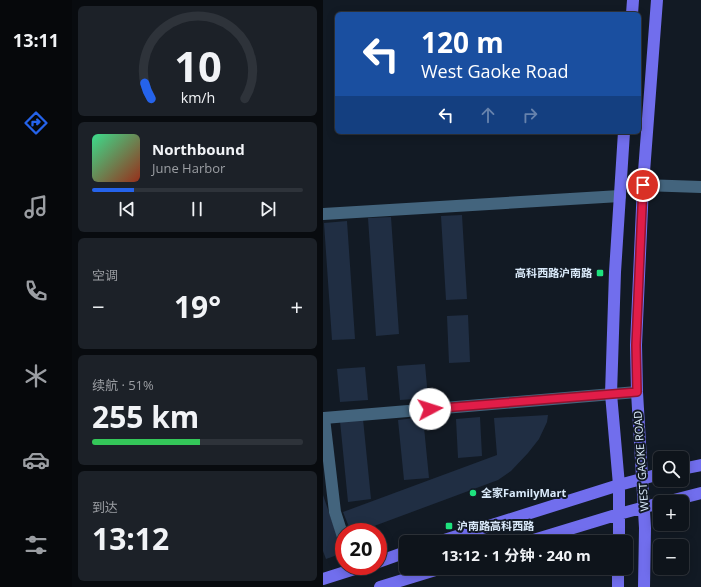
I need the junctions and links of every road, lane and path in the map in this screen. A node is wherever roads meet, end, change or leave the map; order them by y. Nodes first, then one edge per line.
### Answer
1 (633, 0) edge
2 (657, 0) edge
3 (632, 12) edge
4 (624, 134) edge
5 (643, 185) junction
6 (701, 187) edge
7 (620, 196) junction
8 (323, 214) edge
9 (637, 392) junction
10 (611, 394) junction
11 (323, 415) edge
12 (325, 441) edge
13 (701, 465) edge
14 (689, 468) edge
15 (653, 476) edge
16 (643, 478) junction
17 (619, 484) junction
18 (701, 493) edge
19 (689, 496) edge
20 (653, 505) edge
21 (644, 507) junction
22 (619, 514) junction
23 (339, 523) edge
24 (460, 535) edge
25 (550, 535) edge
26 (619, 535) edge
27 (399, 554) edge
28 (387, 559) edge
29 (335, 575) edge
30 (419, 575) edge
31 (618, 575) edge
32 (323, 579) edge
33 (380, 587) edge
34 (618, 587) edge
35 (644, 587) edge

1 - 3 main road
2 - 5 main road, WEST GAOKE ROAD
4 - 7 main road
5 - 6 lane
5 - 9 main road, WEST GAOKE ROAD
7 - 8 lane
7 - 10 main road
9 - 10 lane
9 - 16 main road, WEST GAOKE ROAD
10 - 11 lane
10 - 17 main road
11 - 12 lane
12 - 23 lane
13 - 14 main road
15 - 16 main road
16 - 17 main road
16 - 21 main road, WEST GAOKE ROAD
17 - 22 main road
17 - 24 main road
18 - 19 main road
20 - 21 main road
21 - 22 main road
21 - 35 main road, WEST GAOKE ROAD
22 - 25 main road
22 - 26 main road
27 - 28 main road
29 - 32 main road
30 - 33 main road
31 - 34 main road

